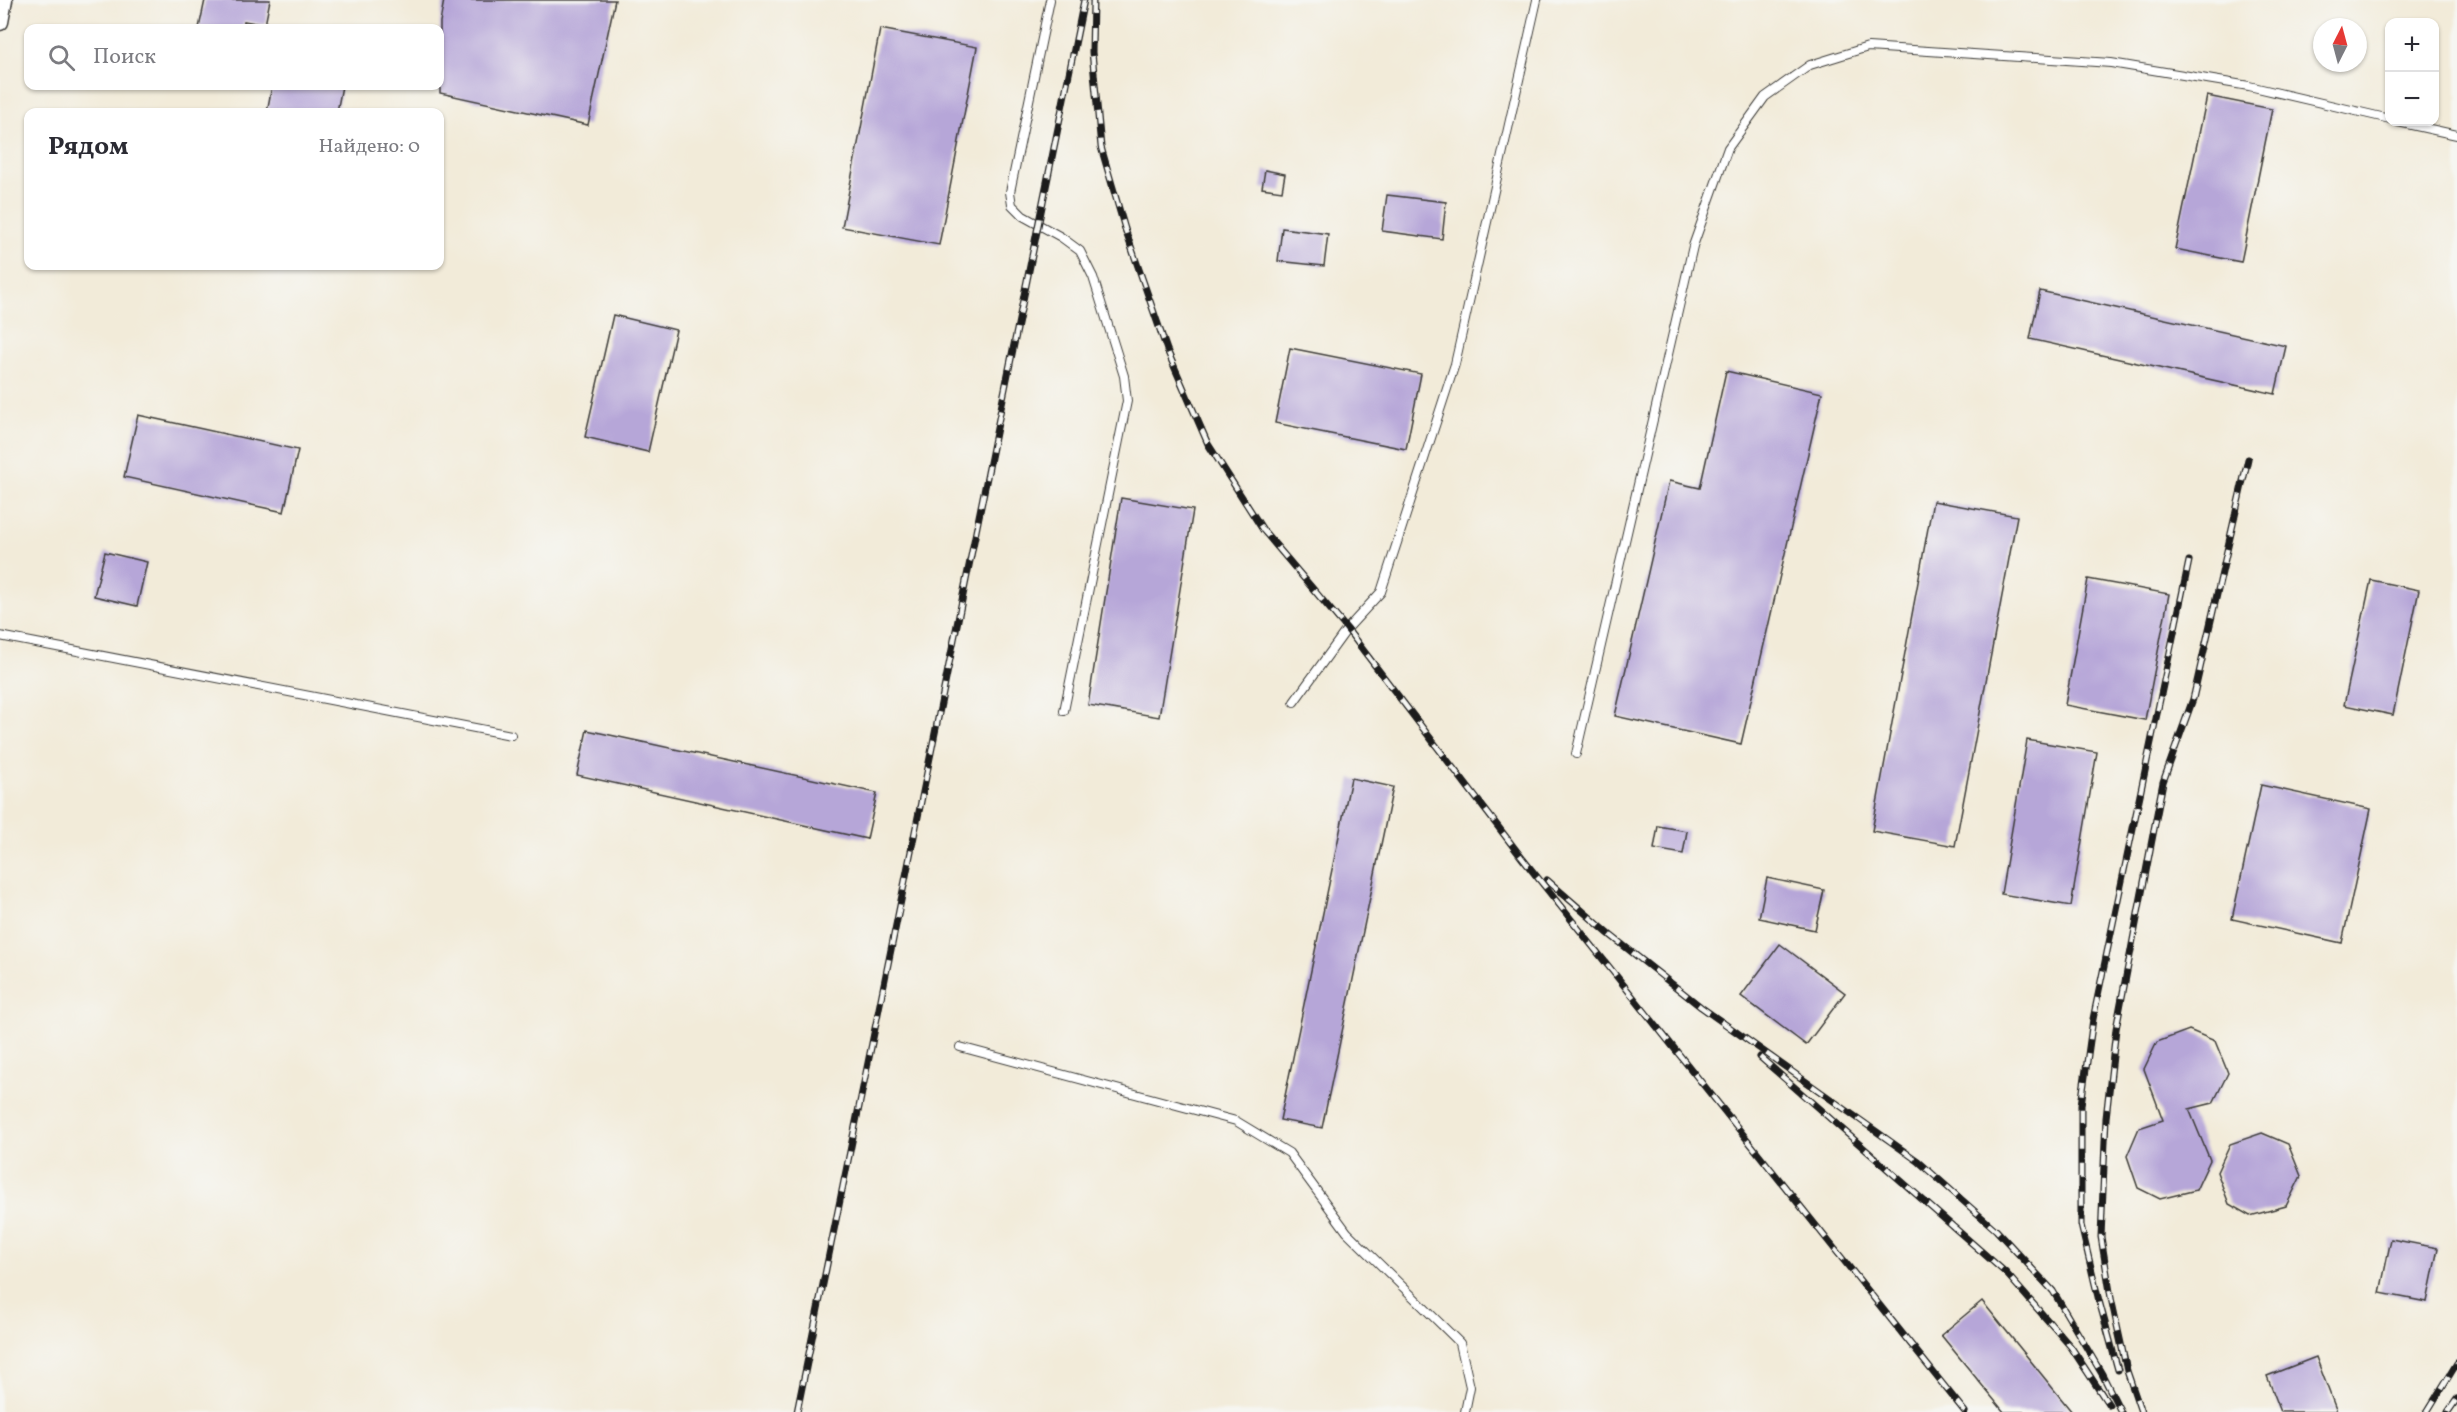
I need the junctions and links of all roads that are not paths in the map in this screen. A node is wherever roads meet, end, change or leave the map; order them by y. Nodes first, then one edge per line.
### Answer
1 (4, 0) edge
2 (1050, 0) edge
3 (1537, 0) edge
4 (0, 22) edge
5 (2385, 118) edge
6 (2416, 126) edge
7 (2457, 135) edge
8 (0, 636) edge
9 (1294, 702) dead end
10 (1064, 711) dead end
11 (512, 735) dead end
12 (1576, 754) dead end
13 (960, 1047) dead end
14 (1465, 1412) edge

1 - 4 street
2 - 10 lane
3 - 9 lane
5 - 12 lane
6 - 7 lane
8 - 11 lane
13 - 14 lane

